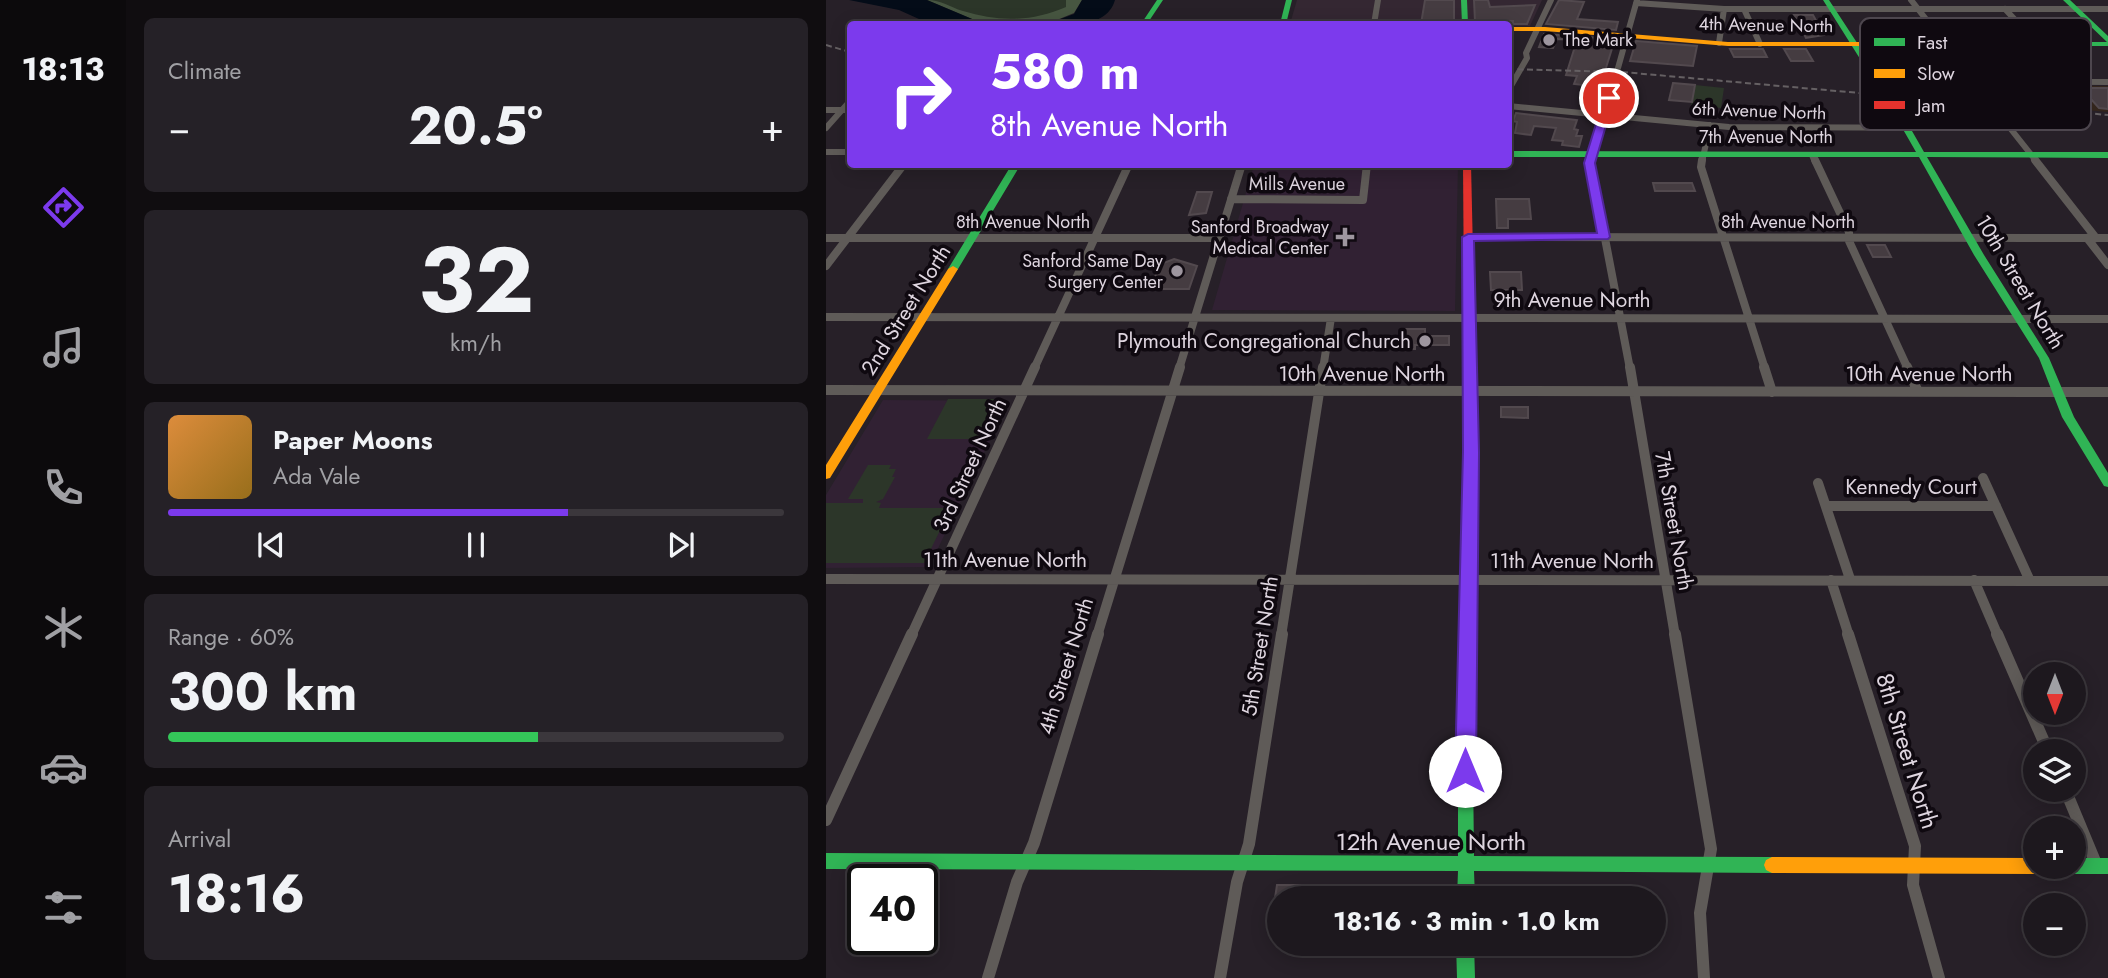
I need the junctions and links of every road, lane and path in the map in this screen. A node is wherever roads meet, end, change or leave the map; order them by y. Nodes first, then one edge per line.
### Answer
1 (1160, 0) edge
2 (1289, 0) edge
3 (1378, 0) edge
4 (1464, 0) edge
5 (1551, 0) edge
6 (1911, 0) edge
7 (1637, 1) edge
8 (1828, 4) edge
9 (2070, 4) edge
10 (1724, 9) junction
11 (1744, 9) junction
12 (1918, 9) junction
13 (2005, 9) junction
14 (2108, 9) edge
15 (1925, 18) edge
16 (2013, 18) edge
17 (2084, 18) edge
18 (1146, 21) edge
19 (1284, 21) edge
20 (1374, 21) edge
21 (1465, 21) edge
22 (2091, 25) edge
23 (1512, 29) edge
24 (1537, 29) junction
25 (1628, 36) junction
26 (2108, 42) edge
27 (1719, 43) junction
28 (1852, 43) junction
29 (1860, 43) edge
30 (1760, 44) junction
31 (1860, 55) edge
32 (1512, 86) edge
33 (847, 104) edge
34 (1512, 106) edge
35 (826, 110) edge
36 (842, 110) junction
37 (847, 110) edge
38 (1604, 114) junction
39 (1710, 125) junction
40 (1860, 127) edge
41 (826, 128) edge
42 (1906, 130) edge
43 (2012, 130) edge
44 (826, 152) edge
45 (847, 152) edge
46 (1512, 154) edge
47 (1591, 154) junction
48 (1703, 154) junction
49 (1812, 155) junction
50 (1921, 155) junction
51 (2031, 155) junction
52 (2108, 155) edge
53 (901, 168) edge
54 (1015, 168) edge
55 (1127, 168) edge
56 (1241, 168) edge
57 (1367, 168) edge
58 (1467, 168) edge
59 (1231, 200) junction
60 (1468, 237) junction
61 (1604, 237) junction
62 (826, 238) edge
63 (848, 238) junction
64 (972, 238) junction
65 (1094, 238) junction
66 (1220, 238) junction
67 (1724, 238) junction
68 (1850, 238) junction
69 (1970, 238) junction
70 (2092, 238) junction
71 (2108, 238) edge
72 (2108, 265) edge
73 (826, 266) edge
74 (826, 317) edge
75 (924, 317) junction
76 (1059, 317) junction
77 (1620, 317) junction
78 (1749, 317) junction
79 (1196, 318) junction
80 (1331, 318) junction
81 (1470, 318) junction
82 (1883, 318) junction
83 (2019, 319) junction
84 (2108, 319) edge
85 (826, 390) edge
86 (879, 390) junction
87 (1025, 391) junction
88 (1173, 391) junction
89 (1319, 391) junction
90 (1471, 391) junction
91 (2058, 391) junction
92 (2108, 391) edge
93 (1772, 392) junction
94 (1918, 392) junction
95 (1632, 393) junction
96 (826, 475) edge
97 (1983, 478) dead end
98 (1818, 482) dead end
99 (2108, 483) edge
100 (1826, 506) junction
101 (1996, 506) junction
102 (826, 579) edge
103 (939, 579) junction
104 (1115, 579) junction
105 (1850, 579) junction
106 (1290, 580) junction
107 (1470, 580) junction
108 (1665, 580) junction
109 (1831, 580) junction
110 (1974, 580) junction
111 (2030, 581) junction
112 (2108, 581) edge
113 (2043, 739) edge
114 (2071, 802) edge
115 (826, 820) edge
116 (826, 861) edge
117 (1026, 862) junction
118 (1243, 863) junction
119 (1466, 864) junction
120 (1707, 866) junction
121 (1913, 866) junction
122 (2023, 866) edge
123 (2103, 866) edge
124 (1466, 886) edge
125 (1465, 956) edge
126 (988, 978) edge
127 (1220, 978) edge
128 (1466, 978) edge
129 (1704, 978) edge
130 (1940, 978) edge

1 - 18 street
2 - 19 street
3 - 20 street
4 - 21 street
5 - 24 street
6 - 12 street
7 - 10 street
7 - 25 street, 7th Street North
8 - 11 street
8 - 12 street
8 - 28 street
9 - 13 street
9 - 14 street
9 - 17 street
10 - 11 street
10 - 27 street
11 - 30 street
12 - 13 street
12 - 15 street
13 - 16 street
22 - 26 street
23 - 24 street, 4th Avenue North
24 - 25 street, 4th Avenue North
24 - 32 street
25 - 27 street, 4th Avenue North
25 - 38 street, 7th Street North
27 - 30 street, 4th Avenue North
28 - 29 street, 4th Avenue North
28 - 30 street, 4th Avenue North
28 - 31 street
33 - 36 street
34 - 38 street, 6th Avenue North
35 - 36 street
36 - 37 street
36 - 41 street
38 - 39 street, 6th Avenue North
38 - 47 street, 7th Street North
39 - 40 street, 6th Avenue North
39 - 48 street
42 - 50 street, 10th Street North
43 - 51 street, 6th Avenue North
44 - 45 street
46 - 47 street, 7th Avenue North
47 - 48 street, 7th Avenue North
47 - 61 street, 7th Street North
48 - 49 street, 7th Avenue North
48 - 67 street
49 - 50 street, 7th Avenue North
49 - 68 street
50 - 51 street, 7th Avenue North
50 - 69 street, 10th Street North
51 - 52 street, 7th Avenue North
51 - 70 street
53 - 63 street
54 - 64 street, 2nd Street North
55 - 65 street, 3rd Street North
56 - 59 street, 4th Street North
57 - 59 street, Mills Avenue
58 - 60 street
59 - 66 street, 4th Street North
60 - 61 street, 8th Avenue North
60 - 81 street
61 - 67 street, 8th Avenue North
61 - 77 street, 7th Street North
62 - 63 street, 8th Avenue North
63 - 64 street, 8th Avenue North
63 - 73 street
64 - 65 street, 8th Avenue North
64 - 75 street, 2nd Street North
65 - 66 street, 8th Avenue North
65 - 76 street, 3rd Street North
66 - 79 street, 4th Street North
67 - 68 street, 8th Avenue North
67 - 78 street
68 - 69 street, 8th Avenue North
68 - 82 street
69 - 70 street, 8th Avenue North
69 - 83 street, 10th Street North
70 - 71 street, 8th Avenue North
70 - 72 street
74 - 75 street, 9th Avenue North
75 - 76 street, 9th Avenue North
75 - 86 street, 2nd Street North
76 - 79 street, 9th Avenue North
76 - 87 street, 3rd Street North
77 - 78 street, 9th Avenue North
77 - 81 street, 9th Avenue North
77 - 95 street, 7th Street North
78 - 82 street, 9th Avenue North
78 - 93 street
79 - 80 street, 9th Avenue North
79 - 88 street, 4th Street North
80 - 81 street, 9th Avenue North
80 - 89 street, 5th Street North
81 - 90 street
82 - 83 street, 9th Avenue North
82 - 94 street
83 - 84 street, 9th Avenue North
83 - 91 street, 10th Street North
85 - 86 street, 10th Avenue North
86 - 87 street, 10th Avenue North
86 - 96 street, 2nd Street North
87 - 88 street, 10th Avenue North
87 - 103 street, 3rd Street North
88 - 89 street, 10th Avenue North
88 - 104 street, 4th Street North
89 - 90 street, 10th Avenue North
89 - 106 street, 5th Street North
90 - 95 street, 10th Avenue North
90 - 107 street
91 - 92 street, 10th Avenue North
91 - 94 street, 10th Avenue North
91 - 99 street, 10th Street North
93 - 94 street, 10th Avenue North
93 - 95 street, 10th Avenue North
95 - 108 street, 7th Street North
97 - 101 street
98 - 100 street
100 - 101 street, Kennedy Court
100 - 105 street
101 - 111 street
102 - 103 street, 11th Avenue North
103 - 104 street, 11th Avenue North
103 - 115 street, 3rd Street North
104 - 106 street, 11th Avenue North
104 - 117 street, 4th Street North
105 - 109 street, 11th Avenue North
105 - 110 street, 11th Avenue North
106 - 107 street, 11th Avenue North
106 - 118 street, 5th Street North
107 - 108 street, 11th Avenue North
107 - 119 street
108 - 109 street, 11th Avenue North
108 - 120 street, 7th Street North
109 - 121 street, 8th Street North
110 - 111 street, 11th Avenue North
110 - 113 street
111 - 112 street, 11th Avenue North
114 - 123 street
116 - 117 street, 12th Avenue North
117 - 118 street, 12th Avenue North
117 - 126 street, 4th Street North
118 - 119 street, 12th Avenue North
118 - 127 street, 5th Street North
119 - 120 street, 12th Avenue North
119 - 124 street
120 - 121 street, 12th Avenue North
120 - 129 street, 7th Street North
121 - 122 street, 12th Avenue North
121 - 130 street, 8th Street North
125 - 128 street

